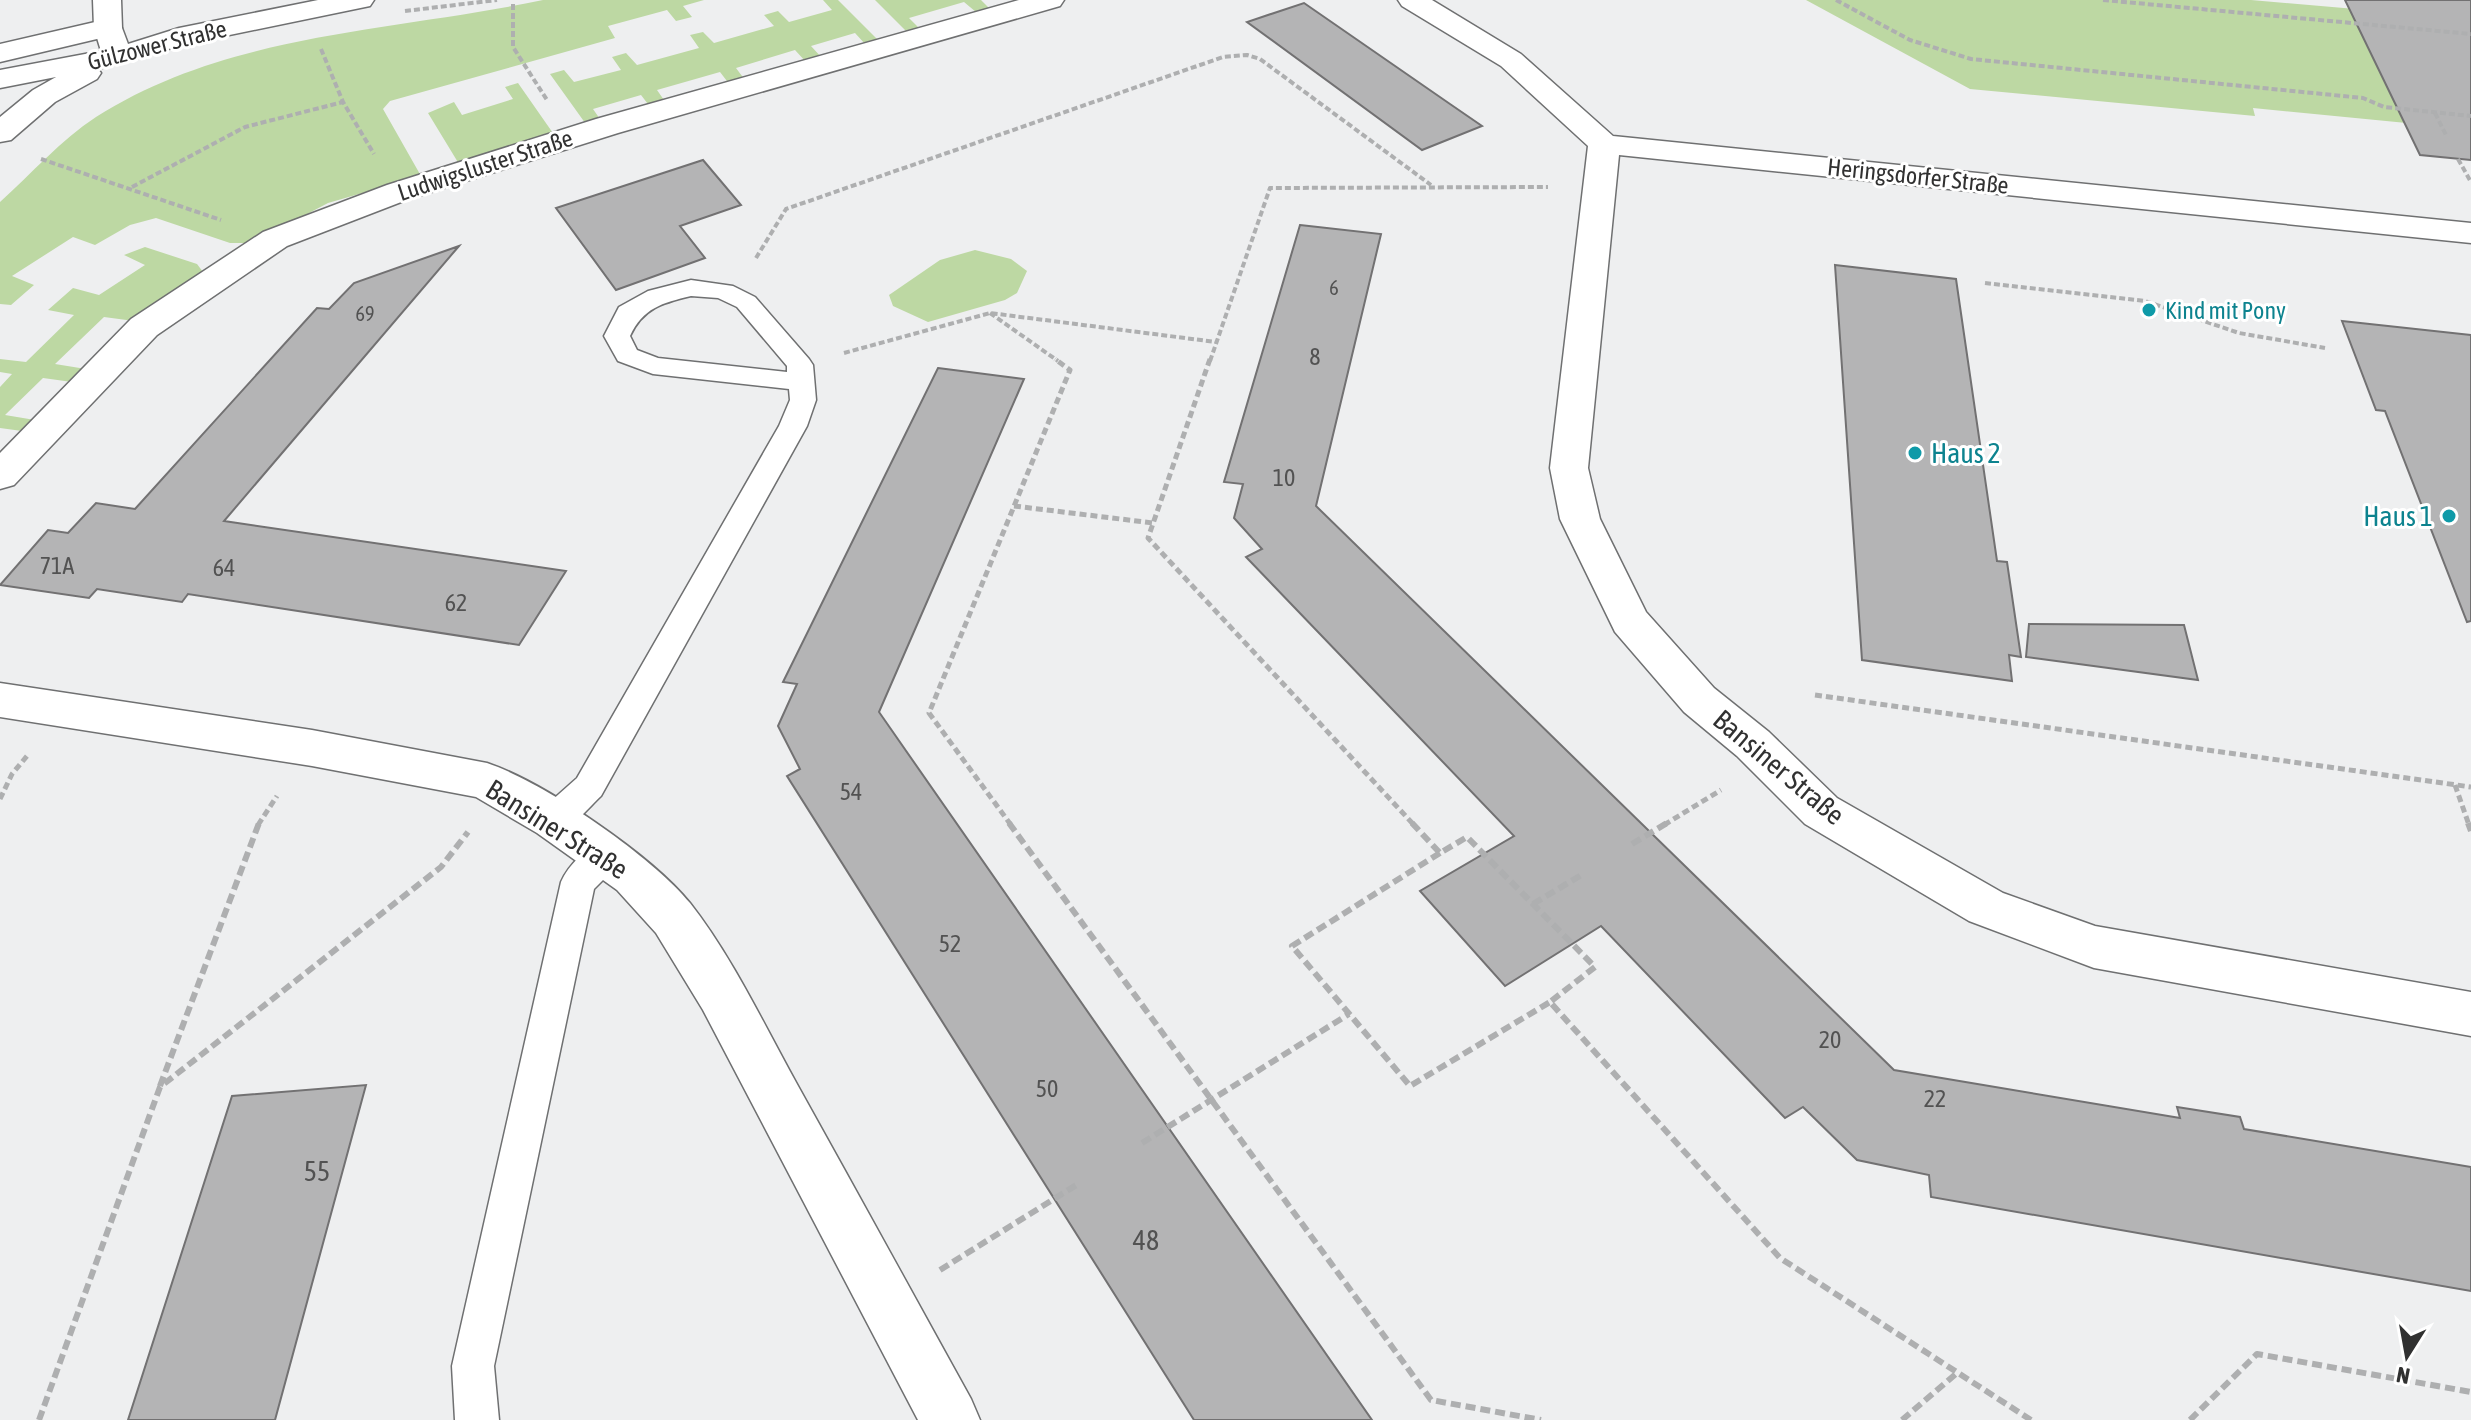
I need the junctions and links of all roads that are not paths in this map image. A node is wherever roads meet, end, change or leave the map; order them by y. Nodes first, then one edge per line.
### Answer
1 (360, 0) edge
2 (1050, 0) edge
3 (1412, 0) edge
4 (116, 26) edge
5 (0, 53) edge
6 (0, 79) edge
7 (0, 133) edge
8 (1604, 144) junction
9 (2471, 233) edge
10 (801, 374) junction
11 (0, 476) edge
12 (0, 700) edge
13 (553, 820) junction
14 (606, 855) junction
15 (2471, 1014) edge
16 (477, 1420) edge
17 (950, 1420) edge

1 - 4 street, Gülzower Straße
2 - 11 street, Ludwigsluster Straße
3 - 8 street
4 - 5 street, Gülzower Straße
4 - 6 street, Gülzower Straße
4 - 7 street
8 - 9 street, Heringsdorfer Straße
8 - 15 street, Bansiner Straße
10 - 10 lane
10 - 13 lane
12 - 13 street, Bansiner Straße
13 - 14 street, Bansiner Straße
14 - 16 lane
14 - 17 street, Bansiner Straße

